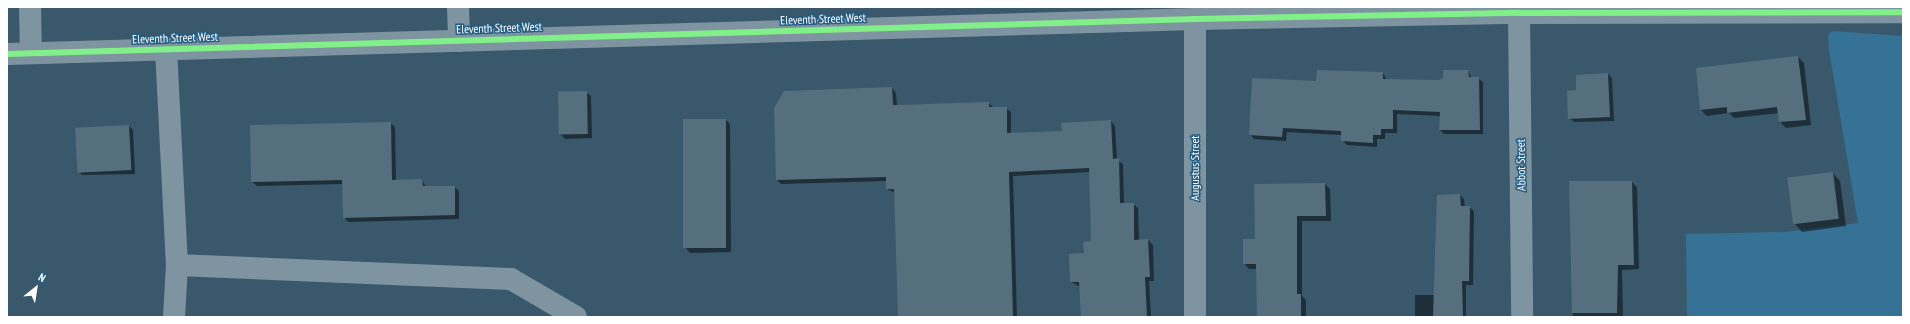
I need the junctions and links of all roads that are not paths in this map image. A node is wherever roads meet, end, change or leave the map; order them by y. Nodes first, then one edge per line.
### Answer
1 (30, 7) edge
2 (458, 7) edge
3 (1903, 12) edge
4 (1519, 13) junction
5 (1195, 19) junction
6 (459, 40) junction
7 (166, 49) junction
8 (31, 53) junction
9 (7, 54) edge
10 (177, 266) junction
11 (174, 317) edge
12 (576, 317) edge
13 (1195, 317) edge
14 (1522, 317) edge

1 - 8 street
2 - 6 street
3 - 4 street, Eleventh Street West
4 - 5 street, Eleventh Street West
4 - 14 street, Abbot Street
5 - 6 street, Eleventh Street West
5 - 13 street, Augustus Street
6 - 7 street, Eleventh Street West
7 - 8 street, Eleventh Street West
7 - 10 street
8 - 9 street, Eleventh Street West
10 - 11 street
10 - 12 street

